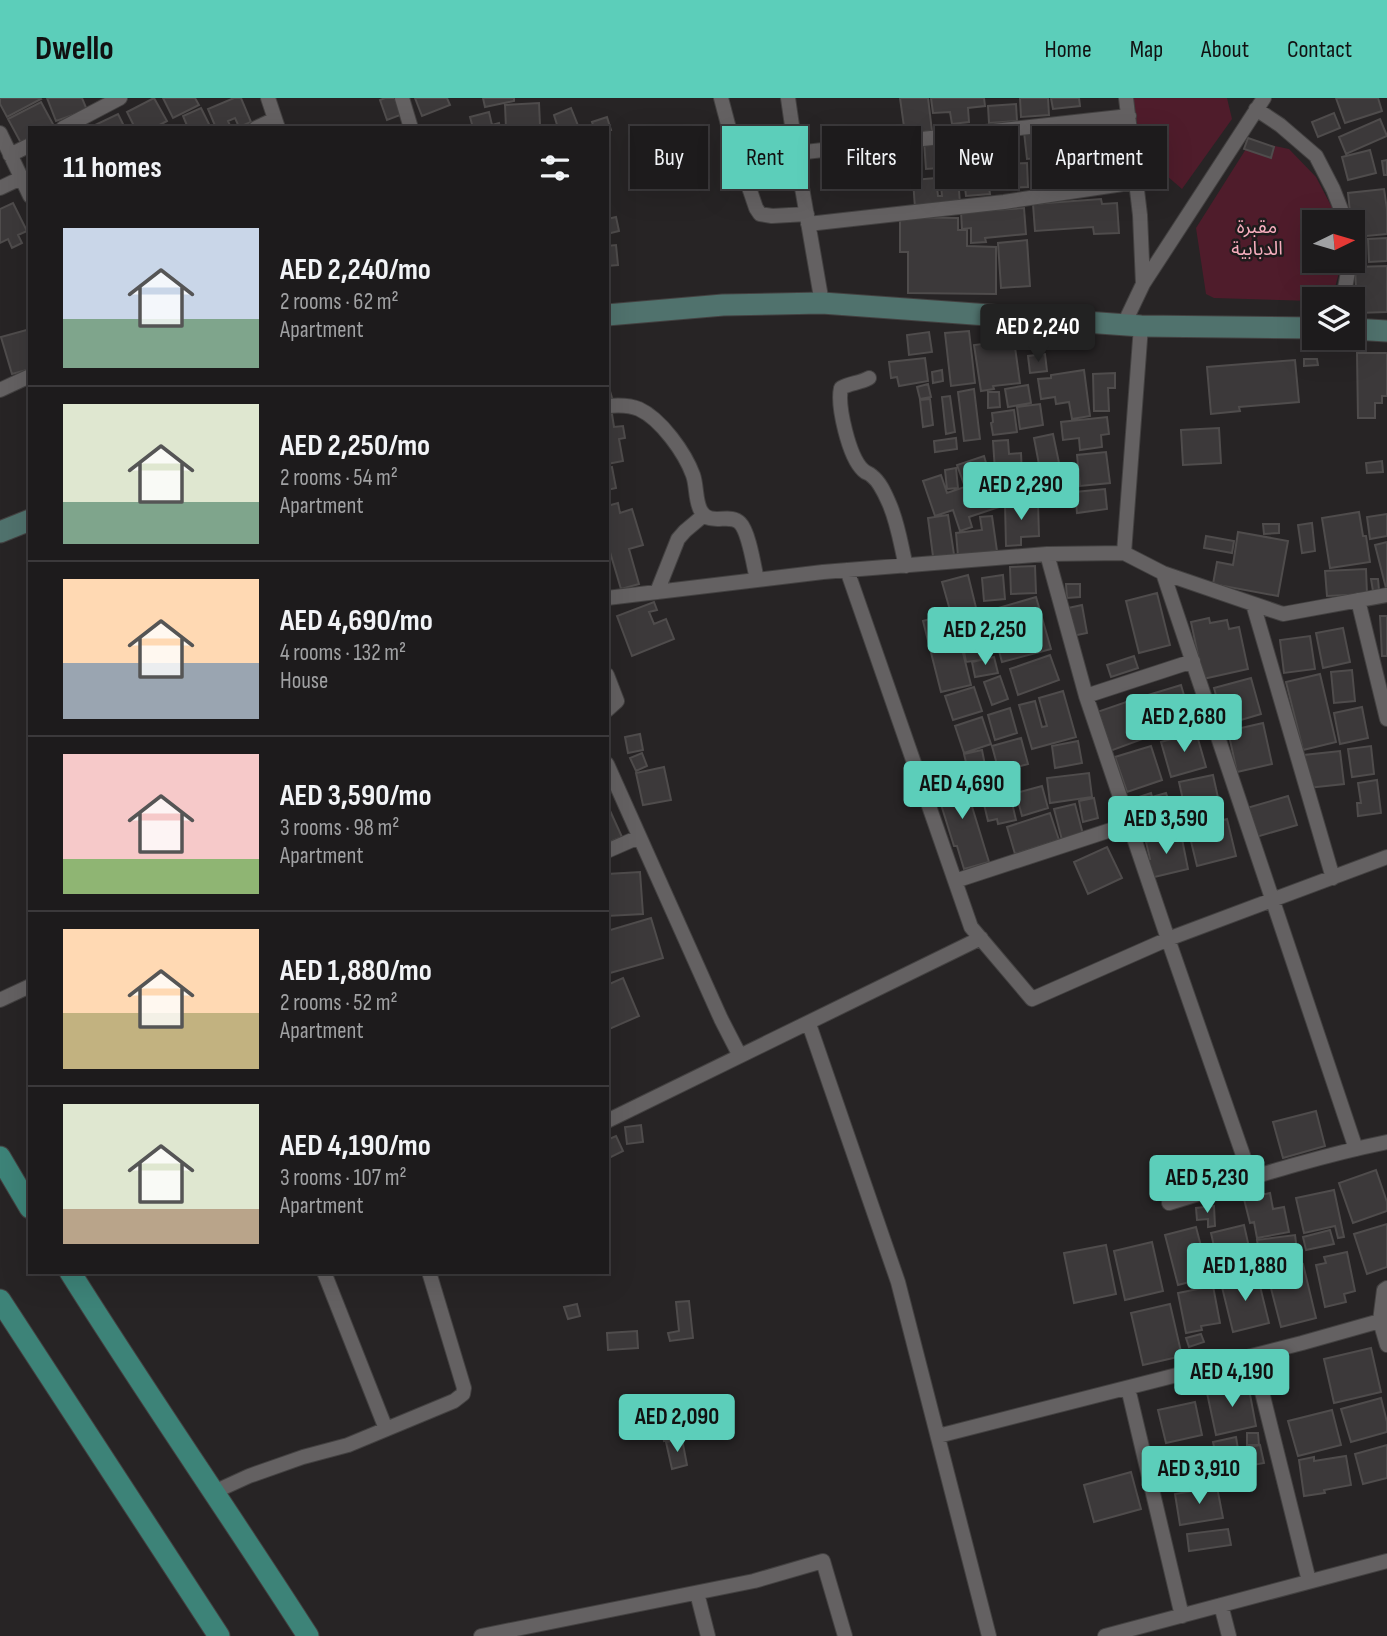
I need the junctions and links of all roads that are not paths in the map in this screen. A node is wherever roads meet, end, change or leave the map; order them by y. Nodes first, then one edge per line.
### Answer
1 (120, 98) edge
2 (268, 98) edge
3 (402, 98) edge
4 (721, 98) edge
5 (788, 98) edge
6 (1126, 98) edge
7 (1260, 104) edge
8 (1129, 116) junction
9 (276, 124) edge
10 (67, 126) edge
11 (410, 126) edge
12 (792, 126) edge
13 (1130, 126) edge
14 (0, 133) edge
15 (28, 146) edge
16 (808, 152) edge
17 (10, 155) junction
18 (21, 178) junction
19 (0, 188) edge
20 (803, 189) edge
21 (1090, 189) edge
22 (1137, 189) edge
23 (28, 192) edge
24 (1341, 210) edge
25 (808, 219) junction
26 (1143, 284) junction
27 (822, 303) junction
28 (609, 315) edge
29 (1132, 325) junction
30 (1302, 328) edge
31 (1365, 330) edge
32 (1387, 331) edge
33 (28, 377) edge
34 (869, 378) dead end
35 (0, 390) edge
36 (609, 406) edge
37 (705, 515) junction
38 (28, 521) edge
39 (2, 533) edge
40 (1124, 553) junction
41 (1047, 554) junction
42 (906, 566) junction
43 (847, 570) junction
44 (1163, 573) junction
45 (757, 580) junction
46 (657, 592) junction
47 (1387, 595) edge
48 (609, 598) edge
49 (1357, 600) junction
50 (1253, 604) junction
51 (1193, 661) junction
52 (609, 680) edge
53 (1086, 696) junction
54 (609, 708) edge
55 (1387, 719) edge
56 (609, 769) edge
57 (1129, 824) junction
58 (639, 837) junction
59 (609, 850) edge
60 (1387, 857) edge
61 (1333, 878) junction
62 (955, 881) junction
63 (1273, 900) junction
64 (981, 939) junction
65 (1168, 939) junction
66 (28, 987) edge
67 (0, 1000) edge
68 (809, 1024) junction
69 (740, 1056) junction
70 (609, 1120) edge
71 (1387, 1142) edge
72 (1356, 1149) junction
73 (0, 1157) edge
74 (1251, 1178) junction
75 (1169, 1203) dead end
76 (28, 1205) edge
77 (71, 1274) edge
78 (325, 1274) edge
79 (430, 1274) edge
80 (1387, 1288) edge
81 (0, 1300) edge
82 (1380, 1321) junction
83 (1387, 1345) edge
84 (1253, 1356) junction
85 (1128, 1388) junction
86 (386, 1429) junction
87 (938, 1436) junction
88 (214, 1492) junction
89 (1387, 1561) edge
90 (1309, 1581) junction
91 (697, 1593) junction
92 (1221, 1605) junction
93 (1182, 1616) junction
94 (219, 1636) edge
95 (308, 1636) edge
96 (481, 1636) edge
97 (708, 1636) edge
98 (845, 1636) edge
99 (989, 1636) edge
100 (1105, 1636) edge
101 (1229, 1636) edge

1 - 10 street
2 - 9 street
3 - 11 street
4 - 25 street
5 - 12 street
6 - 8 street
7 - 24 street
7 - 26 street
8 - 13 street
8 - 16 street
14 - 17 street
15 - 17 street
17 - 18 street
18 - 19 street
18 - 23 street
20 - 25 street
21 - 25 street
22 - 26 street
25 - 27 street
26 - 29 street
27 - 28 street
27 - 29 street
29 - 30 street
29 - 40 street
31 - 32 street
33 - 35 street
34 - 42 street
36 - 37 street
37 - 45 street
37 - 46 street
38 - 39 street
40 - 41 street
40 - 44 street
41 - 42 street
41 - 53 street
42 - 43 street
43 - 45 street
43 - 62 street
44 - 50 street
44 - 51 street
45 - 46 street
46 - 48 street
47 - 49 street
49 - 50 street
49 - 55 street
50 - 61 street
51 - 53 street
51 - 63 street
52 - 54 street
53 - 57 street
56 - 58 street
57 - 62 street
57 - 65 street
58 - 59 street
58 - 69 street
60 - 61 street
61 - 63 street
62 - 64 street
63 - 65 street
63 - 72 street
64 - 65 street
64 - 68 street
65 - 74 street
66 - 67 street
68 - 69 street
68 - 87 street
69 - 70 street
71 - 72 street
72 - 74 street
73 - 76 main road
74 - 75 street
77 - 88 main road
78 - 86 street
79 - 86 street
80 - 82 street
81 - 94 main road
82 - 83 street
82 - 84 street
84 - 85 street
84 - 90 street
85 - 87 street
85 - 93 street
86 - 88 street
87 - 99 street
88 - 95 main road
89 - 90 street
90 - 92 street
91 - 96 street
91 - 97 street
91 - 98 street
92 - 93 street
92 - 101 street
93 - 100 street

